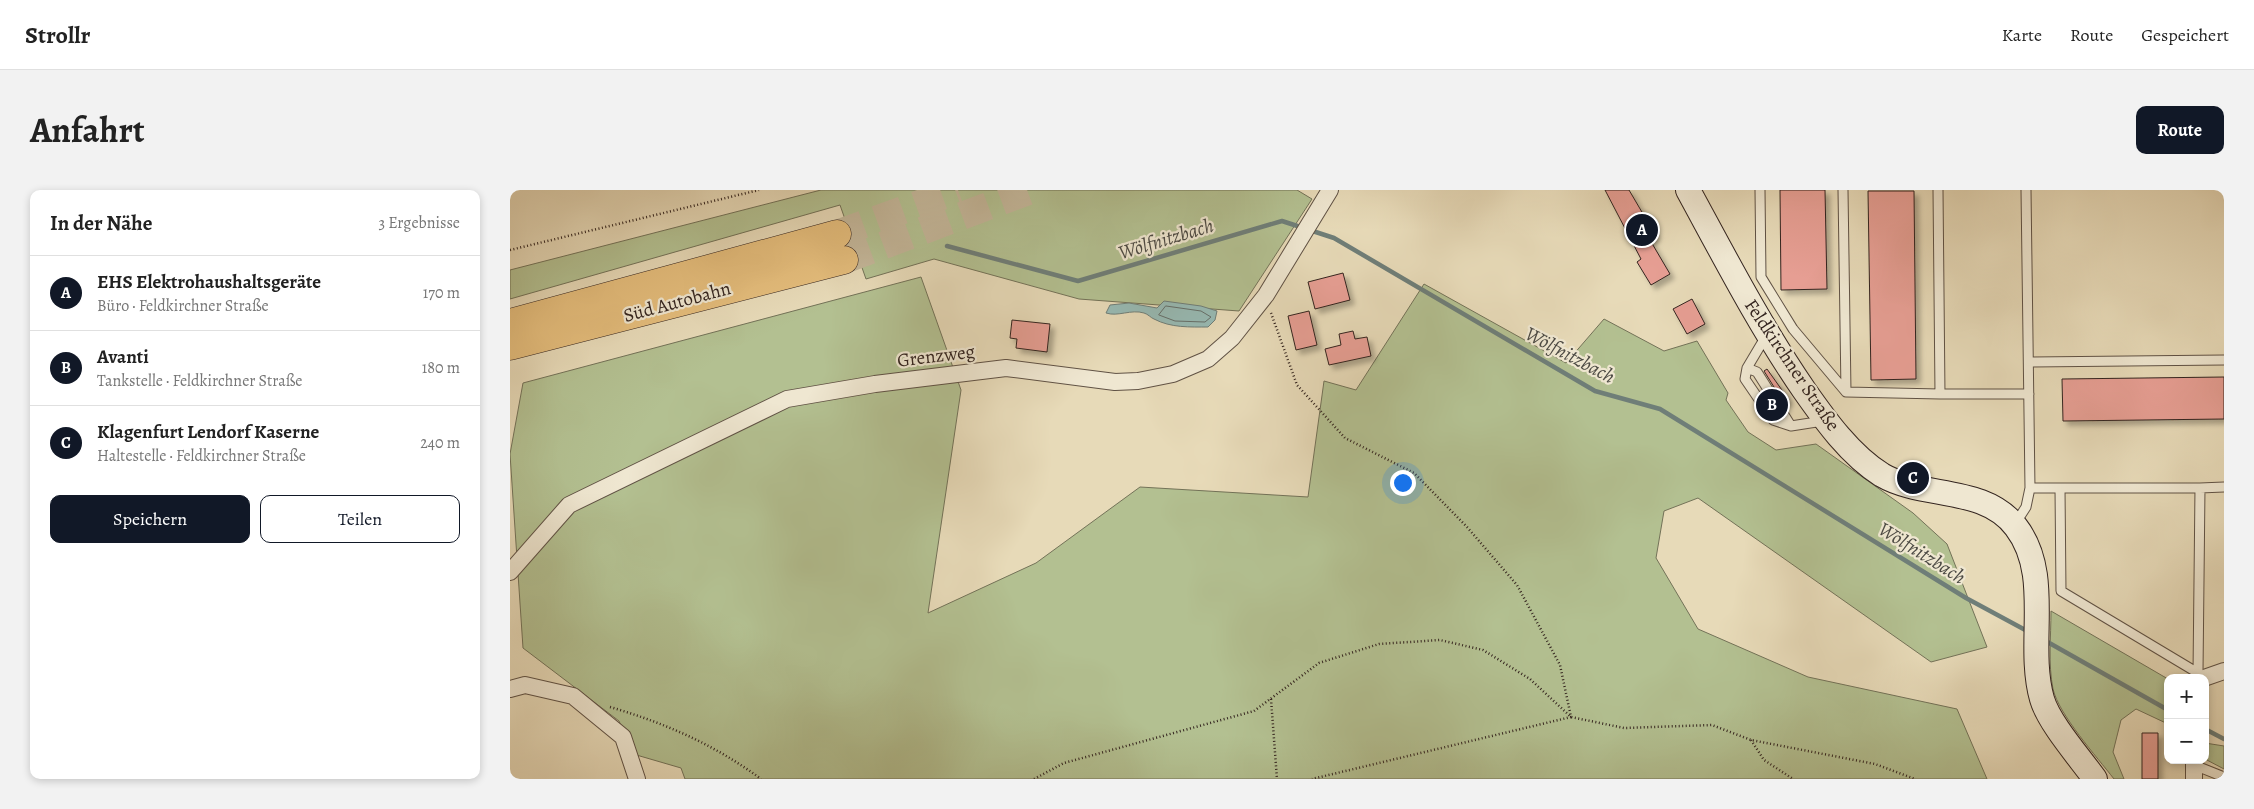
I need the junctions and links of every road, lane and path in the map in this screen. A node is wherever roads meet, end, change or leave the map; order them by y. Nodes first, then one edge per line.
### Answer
1 (759, 190) edge
2 (1688, 190) edge
3 (1760, 190) edge
4 (1843, 190) edge
5 (1938, 190) edge
6 (2026, 190) edge
7 (1327, 191) edge
8 (510, 250) edge
9 (1266, 295) junction
10 (510, 323) edge
11 (1767, 334) junction
12 (510, 346) edge
13 (2224, 360) edge
14 (2029, 362) junction
15 (1747, 368) junction
16 (1846, 392) junction
17 (1940, 394) junction
18 (2029, 394) junction
19 (1826, 420) junction
20 (1791, 426) junction
21 (2224, 487) edge
22 (2030, 488) junction
23 (2060, 488) junction
24 (2200, 488) junction
25 (2014, 525) junction
26 (510, 572) edge
27 (2224, 671) edge
28 (2199, 674) edge
29 (2202, 674) edge
30 (2209, 674) edge
31 (510, 689) edge
32 (577, 698) junction
33 (1271, 699) junction
34 (1571, 717) junction
35 (1751, 740) junction
36 (2194, 768) edge
37 (2222, 776) edge
38 (637, 779) edge
39 (761, 779) edge
40 (1034, 779) edge
41 (1278, 779) edge
42 (1312, 779) edge
43 (1793, 779) edge
44 (1915, 779) edge
45 (2095, 779) edge

1 - 8 path
2 - 11 street, Feldkirchner Straße
3 - 16 lane
4 - 16 lane
5 - 17 lane
6 - 14 lane
7 - 9 street, Grenzweg
9 - 26 street, Grenzweg
9 - 34 path
10 - 12 highway, Süd Autobahn
11 - 15 lane
11 - 19 street, Feldkirchner Straße
13 - 14 lane
14 - 18 lane
15 - 20 lane
15 - 20 lane
16 - 17 lane
17 - 18 lane
18 - 22 lane
19 - 20 lane
19 - 25 street, Feldkirchner Straße
21 - 24 lane
22 - 23 lane
22 - 25 lane
23 - 24 lane
23 - 28 lane
24 - 29 lane
25 - 45 street, Feldkirchner Straße
27 - 30 street
31 - 32 street
32 - 38 street
32 - 39 path
33 - 34 path
33 - 40 path
33 - 41 path
34 - 35 path
34 - 42 path
35 - 43 path
35 - 44 path
36 - 37 lane

